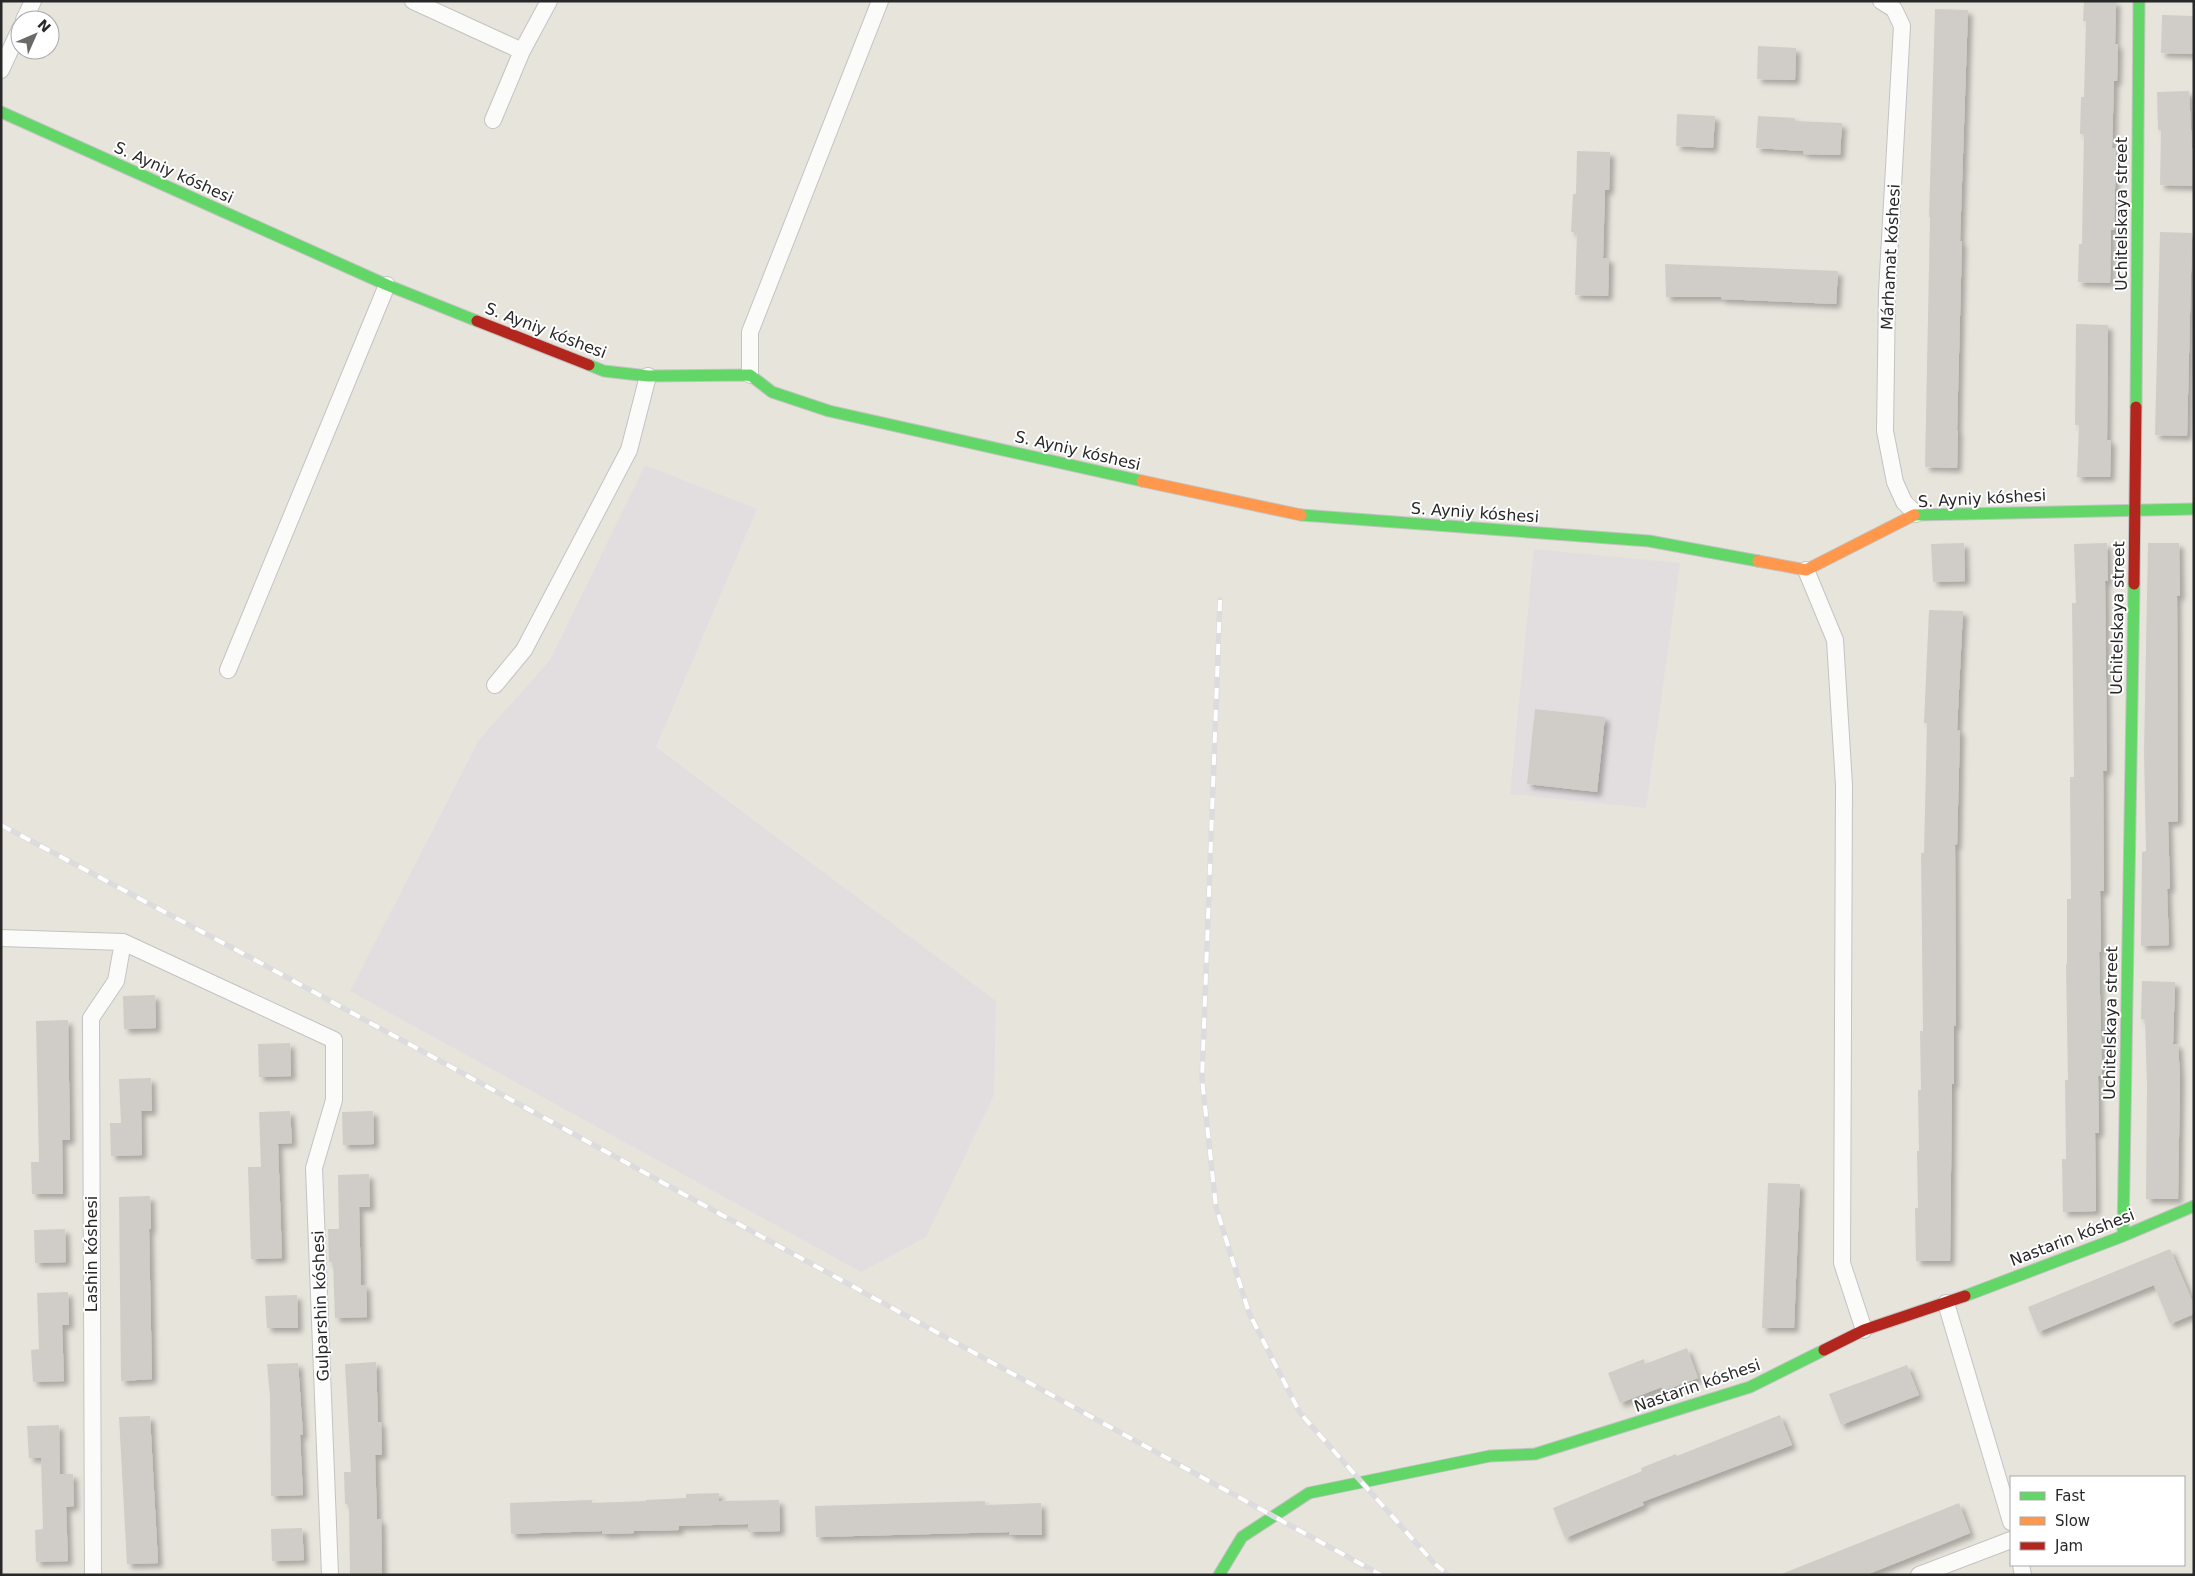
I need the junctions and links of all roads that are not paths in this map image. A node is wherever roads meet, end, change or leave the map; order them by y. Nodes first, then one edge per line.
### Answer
1 (413, 1) edge
2 (549, 1) edge
3 (880, 1) edge
4 (1881, 1) edge
5 (2139, 1) edge
6 (10, 51) edge
7 (522, 51) junction
8 (1, 70) edge
9 (1, 112) edge
10 (493, 120) dead end
11 (387, 285) junction
12 (750, 374) junction
13 (648, 376) junction
14 (2135, 508) junction
15 (2194, 509) edge
16 (1916, 514) junction
17 (1806, 570) junction
18 (228, 670) dead end
19 (495, 685) dead end
20 (1, 938) edge
21 (123, 942) junction
22 (2194, 1206) edge
23 (2123, 1236) junction
24 (1946, 1303) junction
25 (1864, 1330) junction
26 (2010, 1519) edge
27 (2010, 1540) edge
28 (93, 1575) edge
29 (330, 1575) edge
30 (1219, 1575) edge
31 (1919, 1575) edge

1 - 7 street
2 - 7 street
3 - 12 street
4 - 16 street, Márhamat kóshesi
5 - 14 street, Uchitelskaya street
6 - 8 street
7 - 10 street
9 - 11 street, S. Ayniy kóshesi
11 - 13 street, S. Ayniy kóshesi
11 - 18 street
12 - 13 street, S. Ayniy kóshesi
12 - 17 street, S. Ayniy kóshesi
13 - 19 street
14 - 15 street, S. Ayniy kóshesi
14 - 16 street, S. Ayniy kóshesi
14 - 23 street, Uchitelskaya street
16 - 17 street, S. Ayniy kóshesi
17 - 25 street
20 - 21 street
21 - 28 street, Lashin kóshesi
21 - 29 street, Gulparshin kóshesi
22 - 23 street, Nastarin kóshesi
23 - 24 street, Nastarin kóshesi
24 - 25 street, Nastarin kóshesi
24 - 26 street
25 - 30 street, Nastarin kóshesi
27 - 31 street

